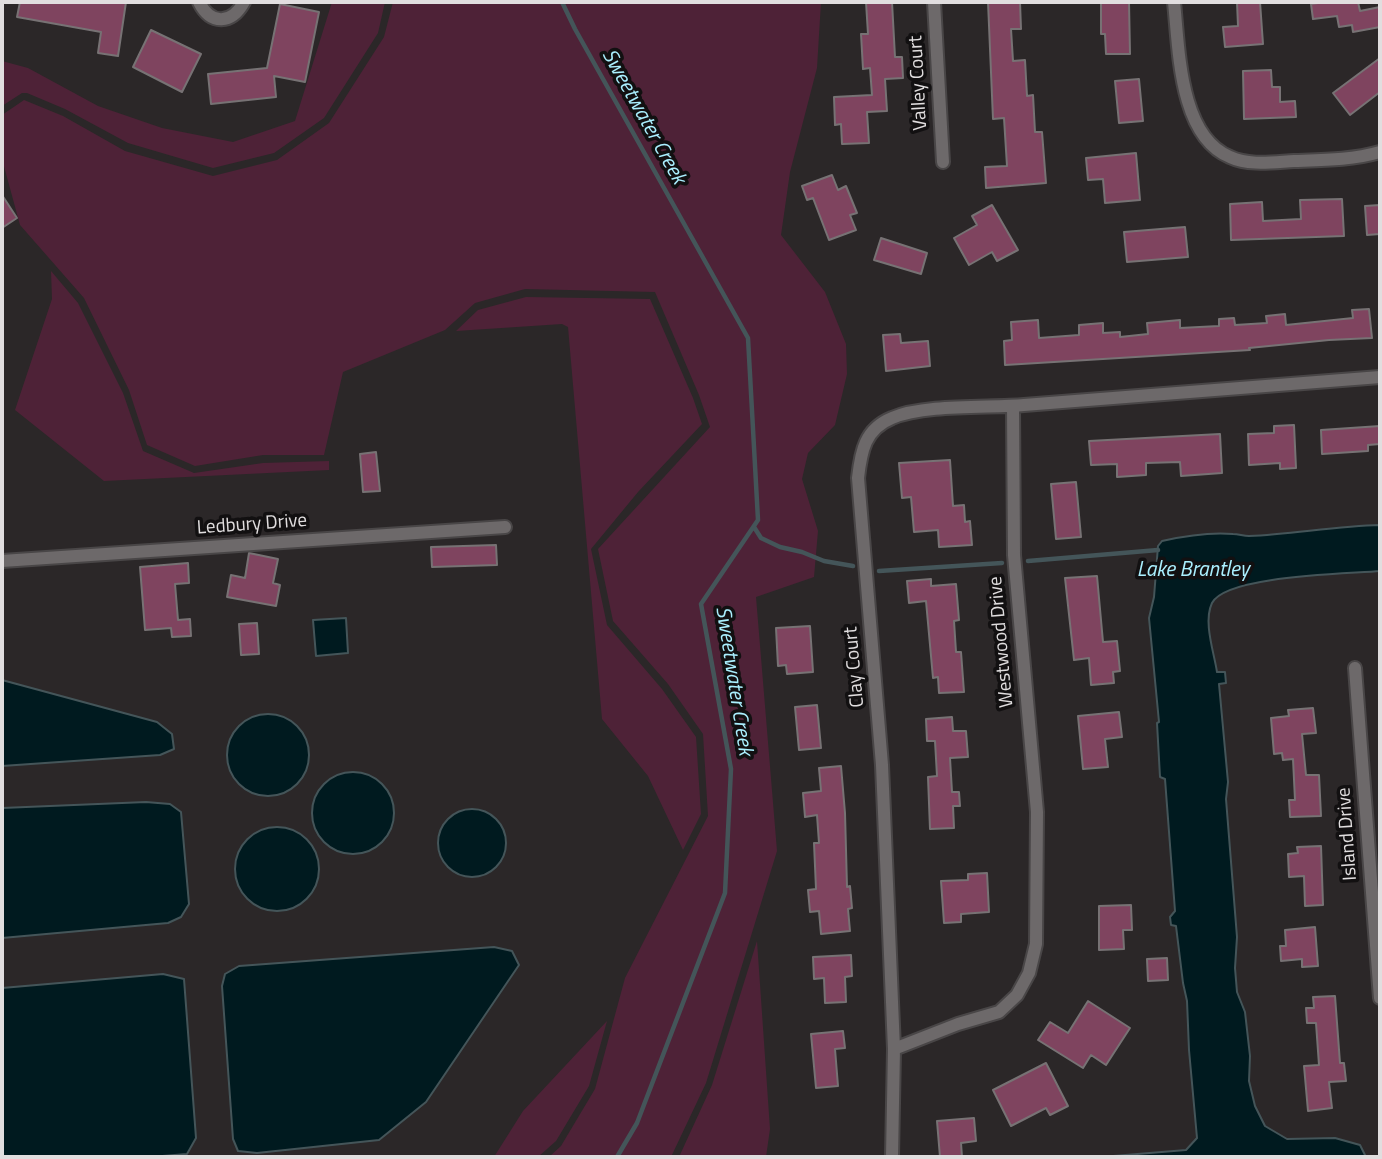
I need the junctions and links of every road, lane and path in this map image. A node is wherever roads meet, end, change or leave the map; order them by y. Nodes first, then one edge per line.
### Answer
1 (199, 2) edge
2 (244, 2) edge
3 (934, 2) edge
4 (1174, 2) edge
5 (1380, 152) edge
6 (943, 162) dead end
7 (1380, 377) edge
8 (1013, 406) junction
9 (505, 527) dead end
10 (2, 561) edge
11 (1355, 668) dead end
12 (1380, 998) edge
13 (894, 1049) junction
14 (892, 1157) edge

1 - 2 street
3 - 6 street, Valley Court
4 - 5 street
7 - 8 street
8 - 13 street, Westwood Drive
8 - 13 street, Clay Court
9 - 10 street, Ledbury Drive
11 - 12 street, Island Drive
13 - 14 street

